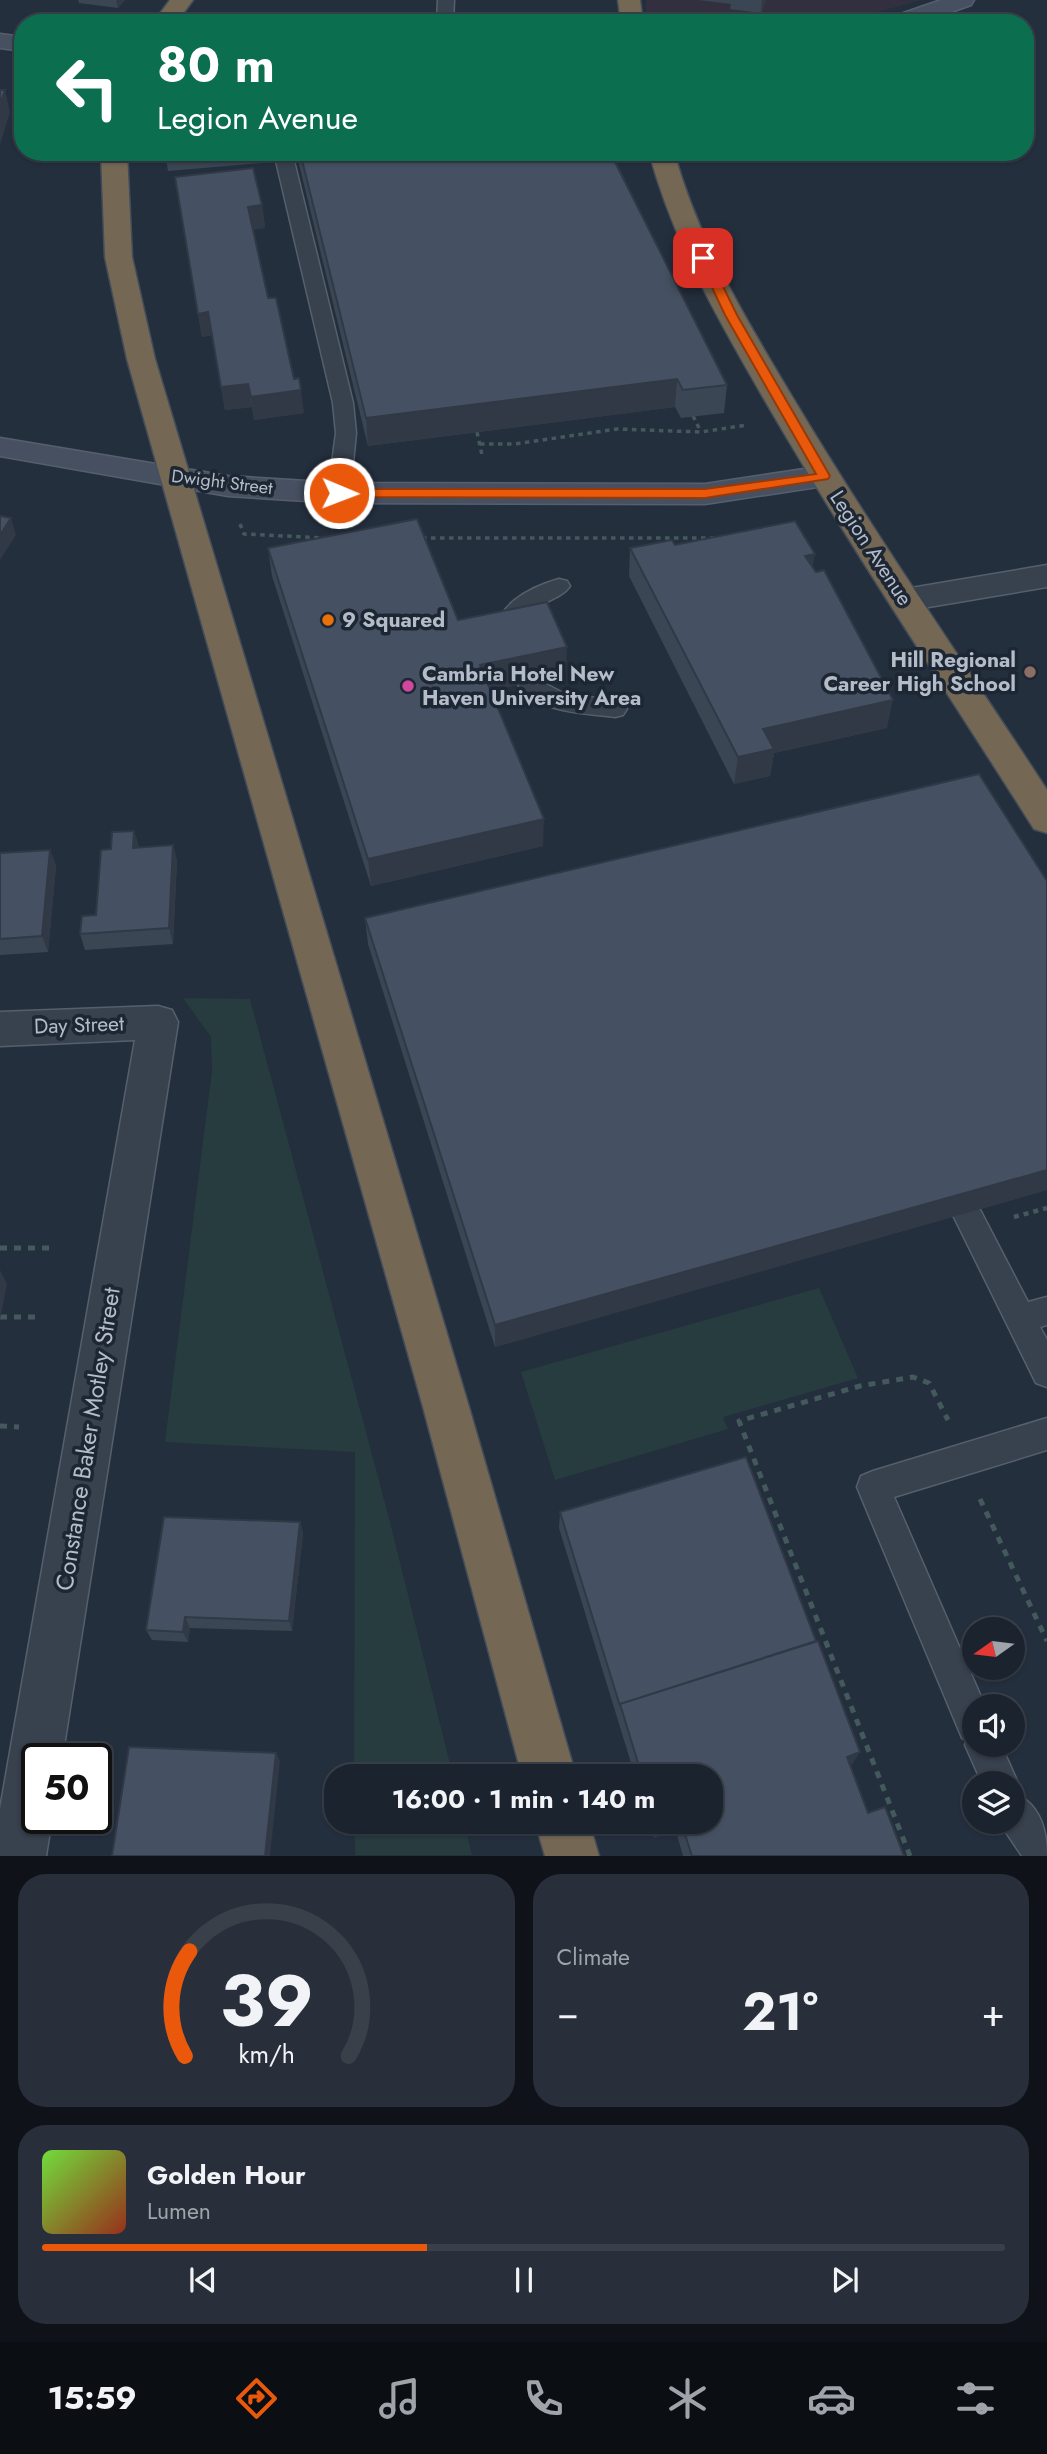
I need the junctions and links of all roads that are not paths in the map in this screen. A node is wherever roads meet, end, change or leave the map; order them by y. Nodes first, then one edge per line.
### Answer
1 (182, 0) edge
2 (963, 0) edge
3 (171, 14) edge
4 (923, 14) edge
5 (114, 161) edge
6 (285, 161) dead end
7 (663, 161) edge
8 (0, 447) edge
9 (824, 476) junction
10 (174, 477) junction
11 (339, 493) junction
12 (1047, 576) edge
13 (559, 586) dead end
14 (905, 600) junction
15 (512, 637) edge
16 (529, 683) edge
17 (615, 709) dead end
18 (1047, 819) edge
19 (158, 1022) joint
20 (0, 1029) edge
21 (967, 1213) edge
22 (1033, 1315) edge
23 (1047, 1372) edge
24 (1047, 1434) edge
25 (962, 1695) edge
26 (546, 1764) edge
27 (1025, 1828) edge
28 (566, 1834) edge
29 (19, 1856) edge
30 (572, 1856) edge
31 (1044, 1856) edge

1 - 3 highway
2 - 4 main road
5 - 10 highway
6 - 11 lane
7 - 9 highway, Legion Avenue
8 - 10 main road, Dwight Street
9 - 11 main road, Dwight Street
9 - 14 highway, Legion Avenue
10 - 11 main road, Dwight Street
10 - 26 highway
12 - 14 street
13 - 15 lane
14 - 18 highway, Legion Avenue
16 - 17 lane
19 - 20 street, Day Street
19 - 29 street, Constance Baker Motley Street
21 - 22 lane
22 - 23 lane
24 - 25 lane
27 - 31 lane
28 - 30 highway

